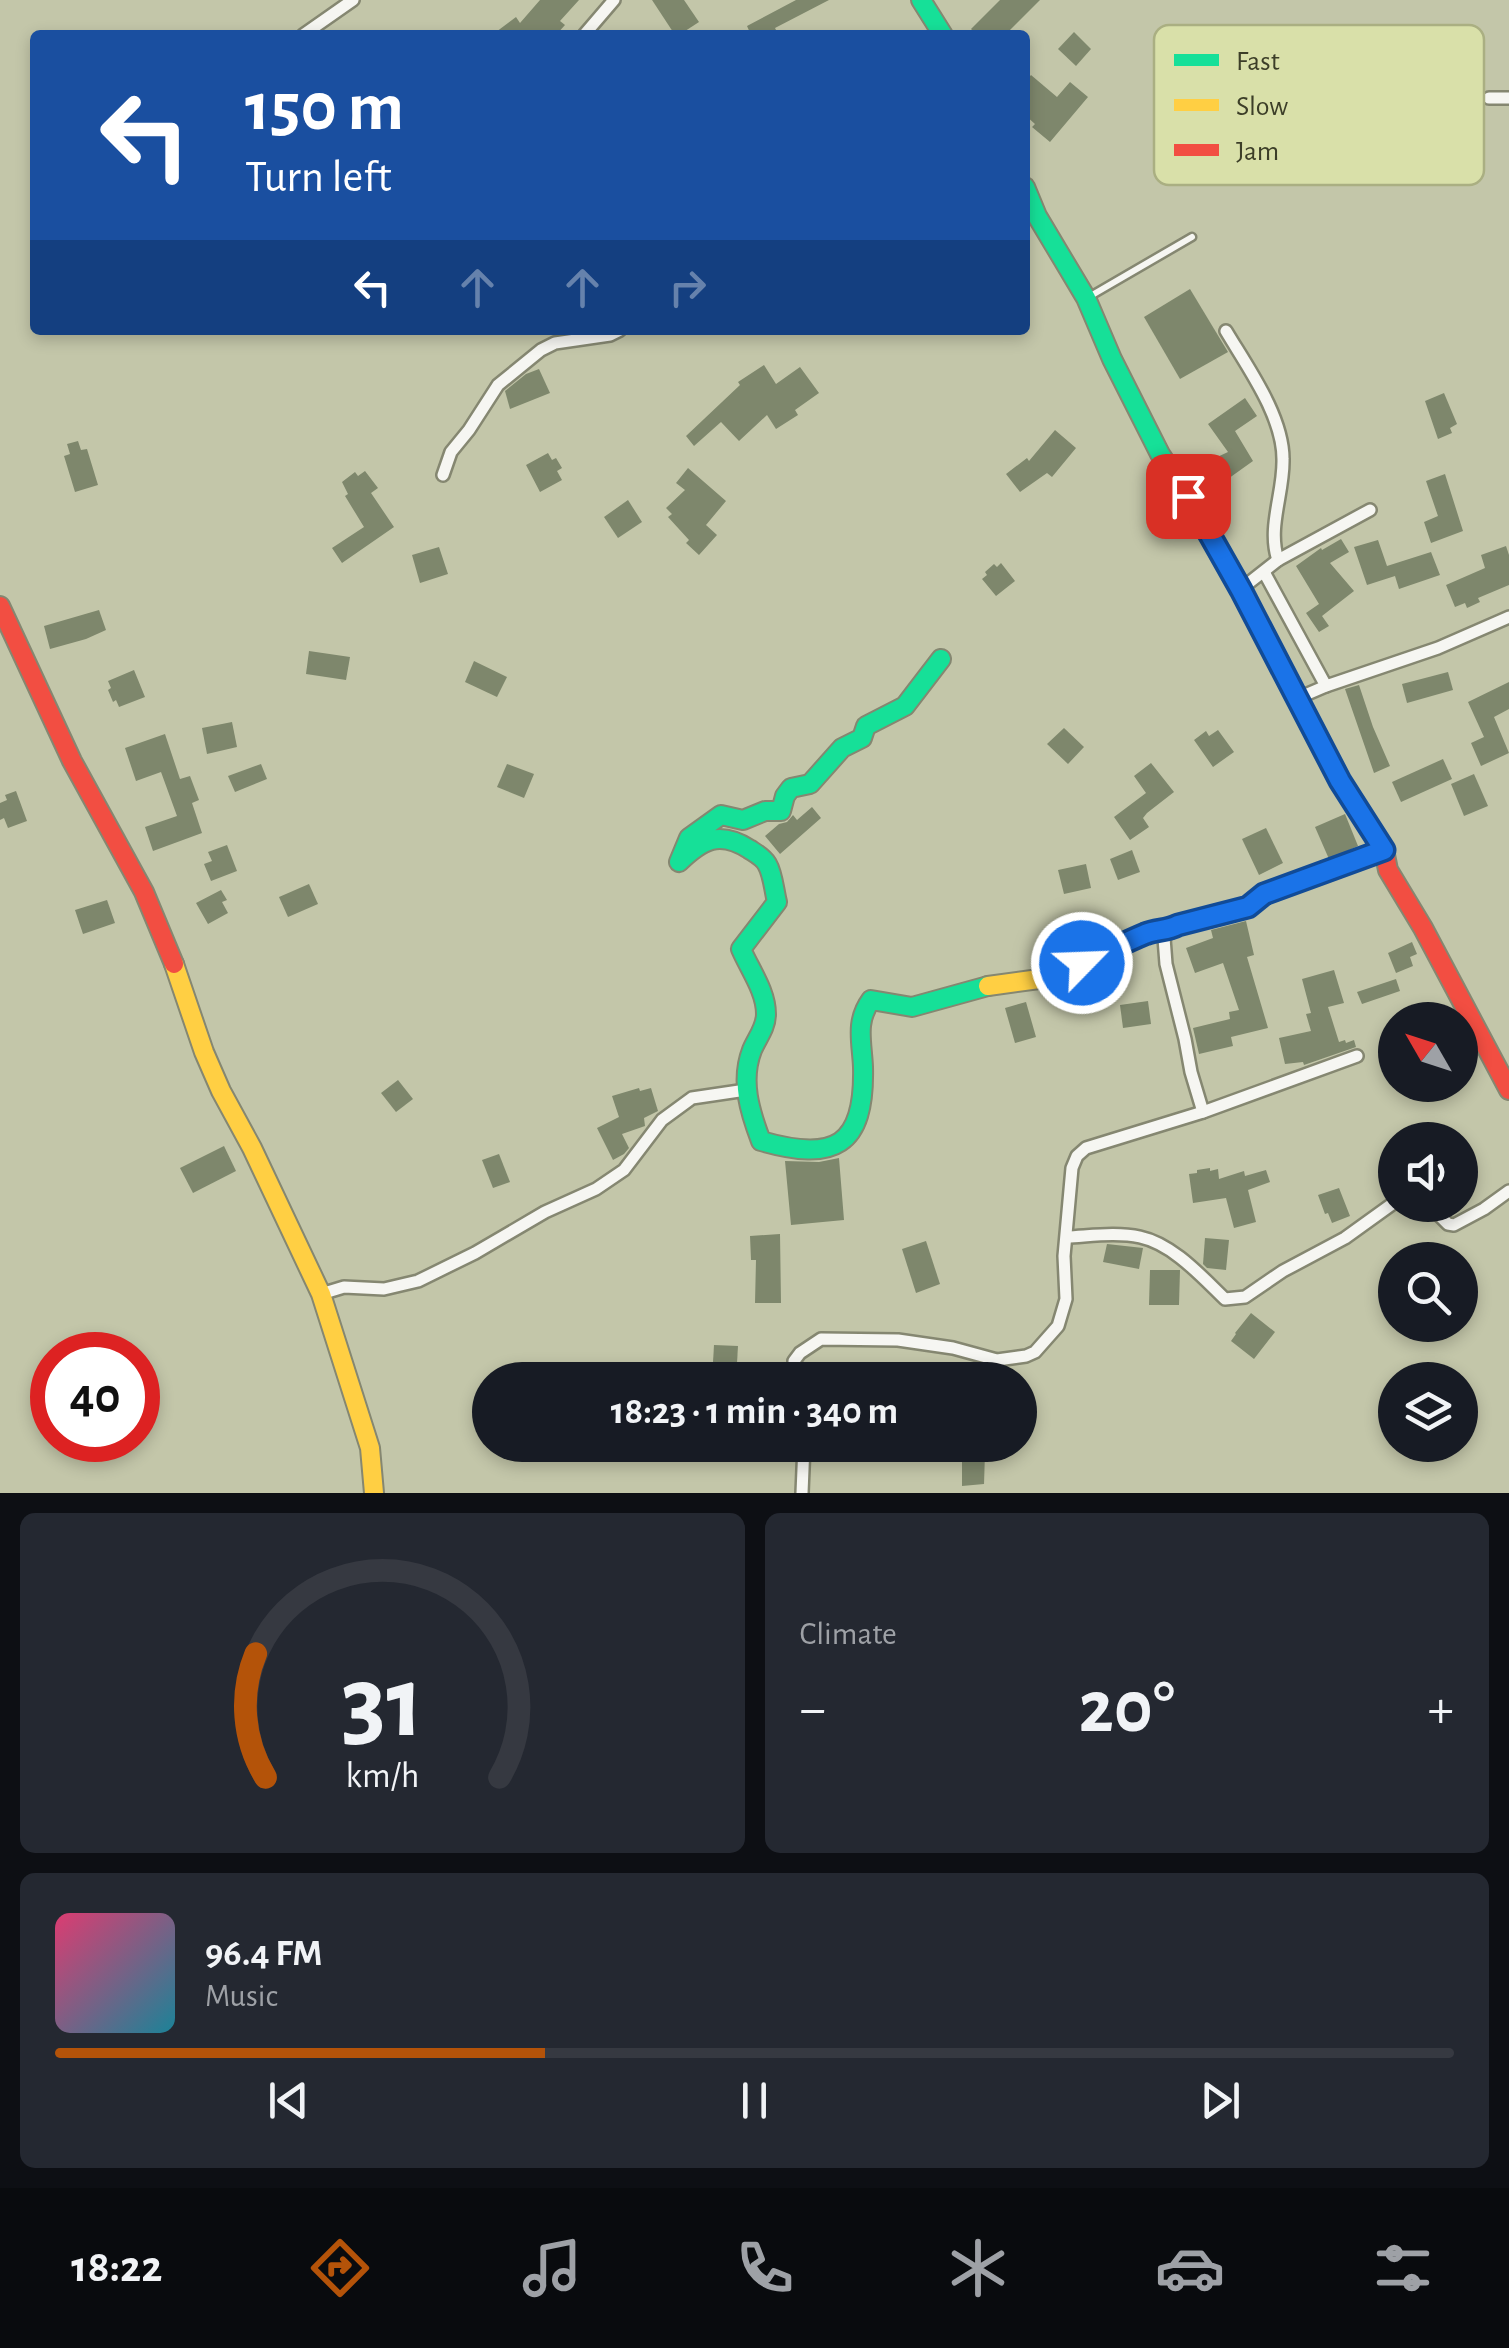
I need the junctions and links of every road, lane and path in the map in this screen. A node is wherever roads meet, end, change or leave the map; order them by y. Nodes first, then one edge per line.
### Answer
1 (353, 0) edge
2 (614, 0) edge
3 (921, 0) edge
4 (310, 30) edge
5 (588, 30) edge
6 (941, 30) edge
7 (1490, 98) dead end
8 (1509, 98) edge
9 (1030, 200) edge
10 (1192, 237) dead end
11 (1086, 298) junction
12 (1226, 332) dead end
13 (610, 335) edge
14 (443, 475) dead end
15 (1370, 510) dead end
16 (1278, 560) junction
17 (1264, 572) junction
18 (1241, 590) junction
19 (0, 606) edge
20 (1509, 617) edge
21 (941, 659) dead end
22 (1326, 686) junction
23 (1298, 698) junction
24 (1384, 850) junction
25 (1169, 930) junction
26 (1357, 1056) dead end
27 (746, 1090) junction
28 (1509, 1090) edge
29 (1203, 1112) junction
30 (1509, 1191) edge
31 (1478, 1211) edge
32 (1378, 1214) edge
33 (1067, 1238) junction
34 (321, 1294) junction
35 (794, 1362) edge
36 (803, 1462) edge
37 (374, 1493) edge
38 (802, 1493) edge

1 - 4 street
2 - 5 street
3 - 6 street
7 - 8 street
9 - 11 street
10 - 11 lane
11 - 18 street
12 - 16 street
13 - 14 street
15 - 16 street
16 - 17 street
17 - 18 street
17 - 22 street
18 - 23 street
19 - 34 street
20 - 22 street
21 - 27 street
22 - 23 street
23 - 24 street
24 - 25 street
24 - 28 street
25 - 27 street
25 - 29 street
26 - 29 street
27 - 34 street
29 - 33 street
30 - 31 street
32 - 33 street
33 - 35 street
34 - 37 street
36 - 38 street

